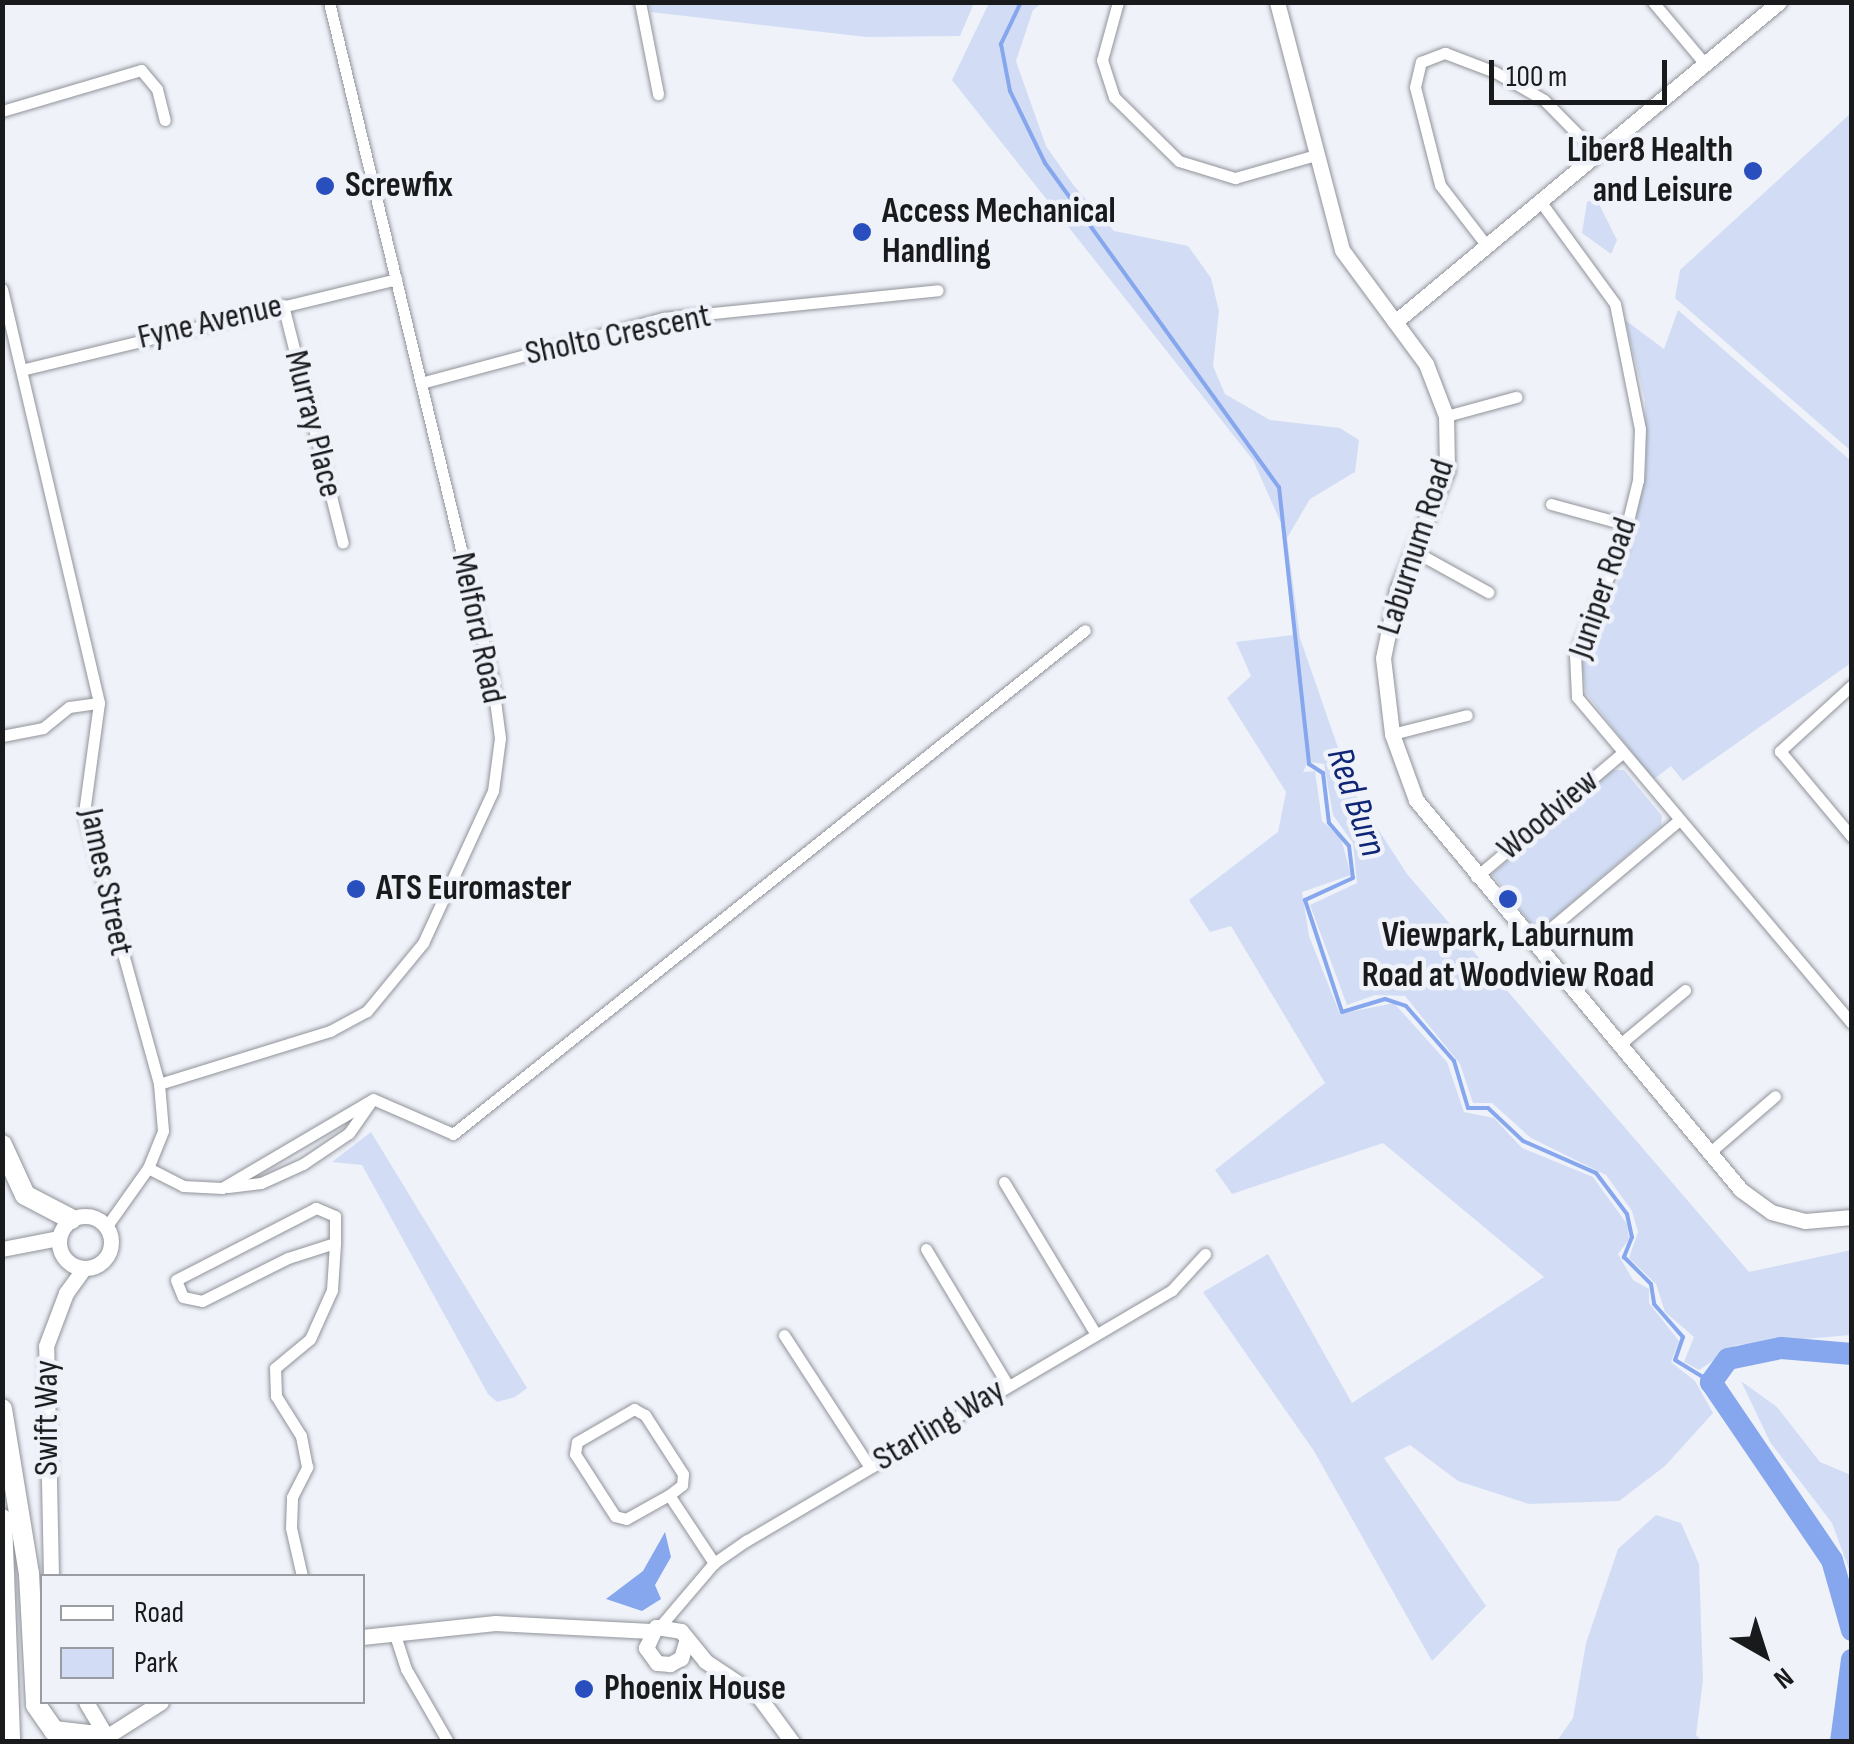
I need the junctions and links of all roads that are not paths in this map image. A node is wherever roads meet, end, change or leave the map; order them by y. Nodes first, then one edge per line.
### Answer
1 (640, 2) edge
2 (1118, 2) edge
3 (1277, 2) edge
4 (1654, 2) edge
5 (1779, 2) edge
6 (331, 3) edge
7 (1706, 64) junction
8 (658, 94) dead end
9 (2, 111) edge
10 (165, 120) dead end
11 (1597, 154) junction
12 (1316, 155) junction
13 (1540, 201) junction
14 (1487, 246) junction
15 (396, 280) junction
16 (2, 289) edge
17 (938, 290) dead end
18 (283, 306) junction
19 (1395, 322) junction
20 (26, 369) junction
21 (421, 383) junction
22 (1516, 398) dead end
23 (1446, 416) junction
24 (1551, 504) dead end
25 (1628, 526) junction
26 (343, 543) dead end
27 (1414, 550) junction
28 (1488, 592) dead end
29 (1085, 630) dead end
30 (1852, 685) edge
31 (100, 702) junction
32 (1467, 715) dead end
33 (1392, 734) junction
34 (2, 736) edge
35 (1621, 754) junction
36 (1677, 822) junction
37 (1849, 830) edge
38 (1476, 877) junction
39 (1532, 944) junction
40 (1685, 990) dead end
41 (1852, 1022) edge
42 (1618, 1045) junction
43 (159, 1084) junction
44 (1775, 1096) dead end
45 (373, 1099) junction
46 (2, 1145) edge
47 (1709, 1153) junction
48 (148, 1168) junction
49 (1004, 1182) dead end
50 (222, 1188) junction
51 (1852, 1216) edge
52 (71, 1219) junction
53 (106, 1227) junction
54 (58, 1238) junction
55 (335, 1243) junction
56 (6, 1248) edge
57 (926, 1250) dead end
58 (1205, 1254) dead end
59 (84, 1268) junction
60 (1095, 1333) junction
61 (784, 1335) dead end
62 (1007, 1384) junction
63 (2, 1408) edge
64 (869, 1466) junction
65 (669, 1495) junction
66 (2, 1520) edge
67 (714, 1563) junction
68 (51, 1574) edge
69 (302, 1574) edge
70 (682, 1606) junction
71 (657, 1627) junction
72 (615, 1630) junction
73 (394, 1632) junction
74 (365, 1637) edge
75 (682, 1644) junction
76 (646, 1648) junction
77 (87, 1704) edge
78 (158, 1704) edge
79 (105, 1740) edge
80 (10, 1742) edge
81 (448, 1742) edge
82 (792, 1742) edge

1 - 8 street
2 - 12 street
3 - 12 street, Laburnum Road
4 - 7 street
5 - 7 street
6 - 15 street, Melford Road
7 - 11 street
9 - 10 street
11 - 13 street
11 - 14 street
12 - 19 street, Laburnum Road
13 - 14 street
13 - 25 street, Juniper Road
14 - 19 street
15 - 18 street, Fyne Avenue
15 - 21 street, Melford Road
16 - 20 street, James Street
17 - 21 street, Sholto Crescent
18 - 20 street, Fyne Avenue
18 - 26 street, Murray Place
19 - 23 street, Laburnum Road
20 - 31 street, James Street
21 - 43 street, Melford Road
22 - 23 street
23 - 27 street, Laburnum Road
24 - 25 street
25 - 35 street, Juniper Road
27 - 28 street
27 - 33 street, Laburnum Road
29 - 45 street
30 - 37 street
31 - 34 street
31 - 43 street, James Street
32 - 33 street
33 - 38 street, Laburnum Road
35 - 36 street, Juniper Road
35 - 38 street, Woodview
36 - 39 street
36 - 41 street, Juniper Road
38 - 39 street, Laburnum Road
39 - 42 street, Laburnum Road
40 - 42 street
42 - 47 street, Laburnum Road
43 - 48 street, James Street
44 - 47 street
45 - 50 street
45 - 50 street
46 - 52 highway
47 - 51 street, Laburnum Road
48 - 50 street
48 - 53 street, James Street
49 - 60 street
52 - 53 street
52 - 54 street
53 - 59 street, James Street
54 - 56 street
54 - 59 street
55 - 55 street
55 - 69 street
57 - 62 street
58 - 60 street, Starling Way
59 - 68 street, Swift Way
60 - 62 street, Starling Way
61 - 64 street
62 - 64 street, Starling Way
63 - 79 highway
64 - 67 street, Starling Way
65 - 65 street
65 - 67 street
66 - 80 highway
67 - 70 street, Starling Way
70 - 71 street, Starling Way
70 - 75 street
71 - 72 street
71 - 75 street
71 - 76 street
72 - 73 street
72 - 76 street
73 - 74 street
73 - 81 street
75 - 76 street
75 - 82 street
77 - 79 street
78 - 79 street

